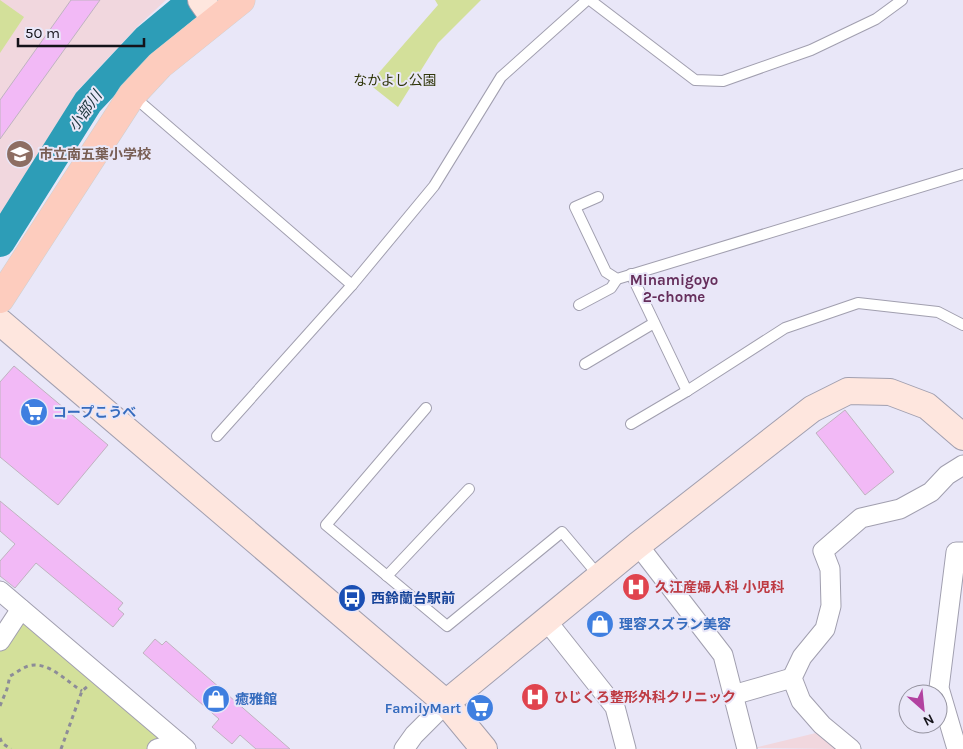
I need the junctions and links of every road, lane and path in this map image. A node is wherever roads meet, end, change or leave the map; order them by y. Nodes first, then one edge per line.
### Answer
1 (241, 0) edge
2 (588, 0) edge
3 (902, 0) edge
4 (208, 10) edge
5 (132, 95) junction
6 (963, 174) edge
7 (598, 197) dead end
8 (631, 274) junction
9 (617, 279) junction
10 (352, 285) junction
11 (0, 299) edge
12 (578, 306) dead end
13 (0, 322) edge
14 (654, 323) junction
15 (963, 325) edge
16 (585, 364) dead end
17 (687, 391) junction
18 (426, 408) dead end
19 (631, 424) dead end
20 (217, 436) dead end
21 (963, 436) edge
22 (963, 465) edge
23 (469, 489) dead end
24 (638, 545) junction
25 (963, 552) edge
26 (387, 576) junction
27 (599, 577) junction
28 (0, 591) edge
29 (21, 608) junction
30 (546, 620) junction
31 (0, 641) edge
32 (100, 676) junction
33 (792, 678) junction
34 (82, 691) junction
35 (733, 695) junction
36 (446, 704) junction
37 (0, 706) edge
38 (0, 738) edge
39 (182, 746) edge
40 (11, 749) edge
41 (61, 749) edge
42 (157, 749) edge
43 (404, 749) edge
44 (484, 749) edge
45 (626, 749) edge
46 (747, 749) edge
47 (851, 749) edge
48 (957, 749) edge

1 - 4 main road
2 - 3 lane
2 - 10 lane
4 - 5 main road
5 - 10 lane
5 - 11 main road
6 - 8 lane
7 - 9 lane
8 - 9 lane
8 - 14 lane
9 - 12 lane
10 - 20 lane
13 - 36 street
14 - 16 lane
14 - 17 lane
15 - 17 lane
17 - 19 lane
18 - 26 lane
21 - 24 street
22 - 33 street
23 - 26 lane
24 - 27 street
24 - 35 street
25 - 48 street
26 - 27 lane
27 - 30 street
28 - 29 street
29 - 31 street
29 - 32 street
30 - 36 street
30 - 45 street
32 - 34 path
32 - 39 street
33 - 35 street
33 - 47 street
34 - 37 path
34 - 41 path
35 - 46 street
36 - 43 street
36 - 44 street
38 - 40 path
39 - 42 street

